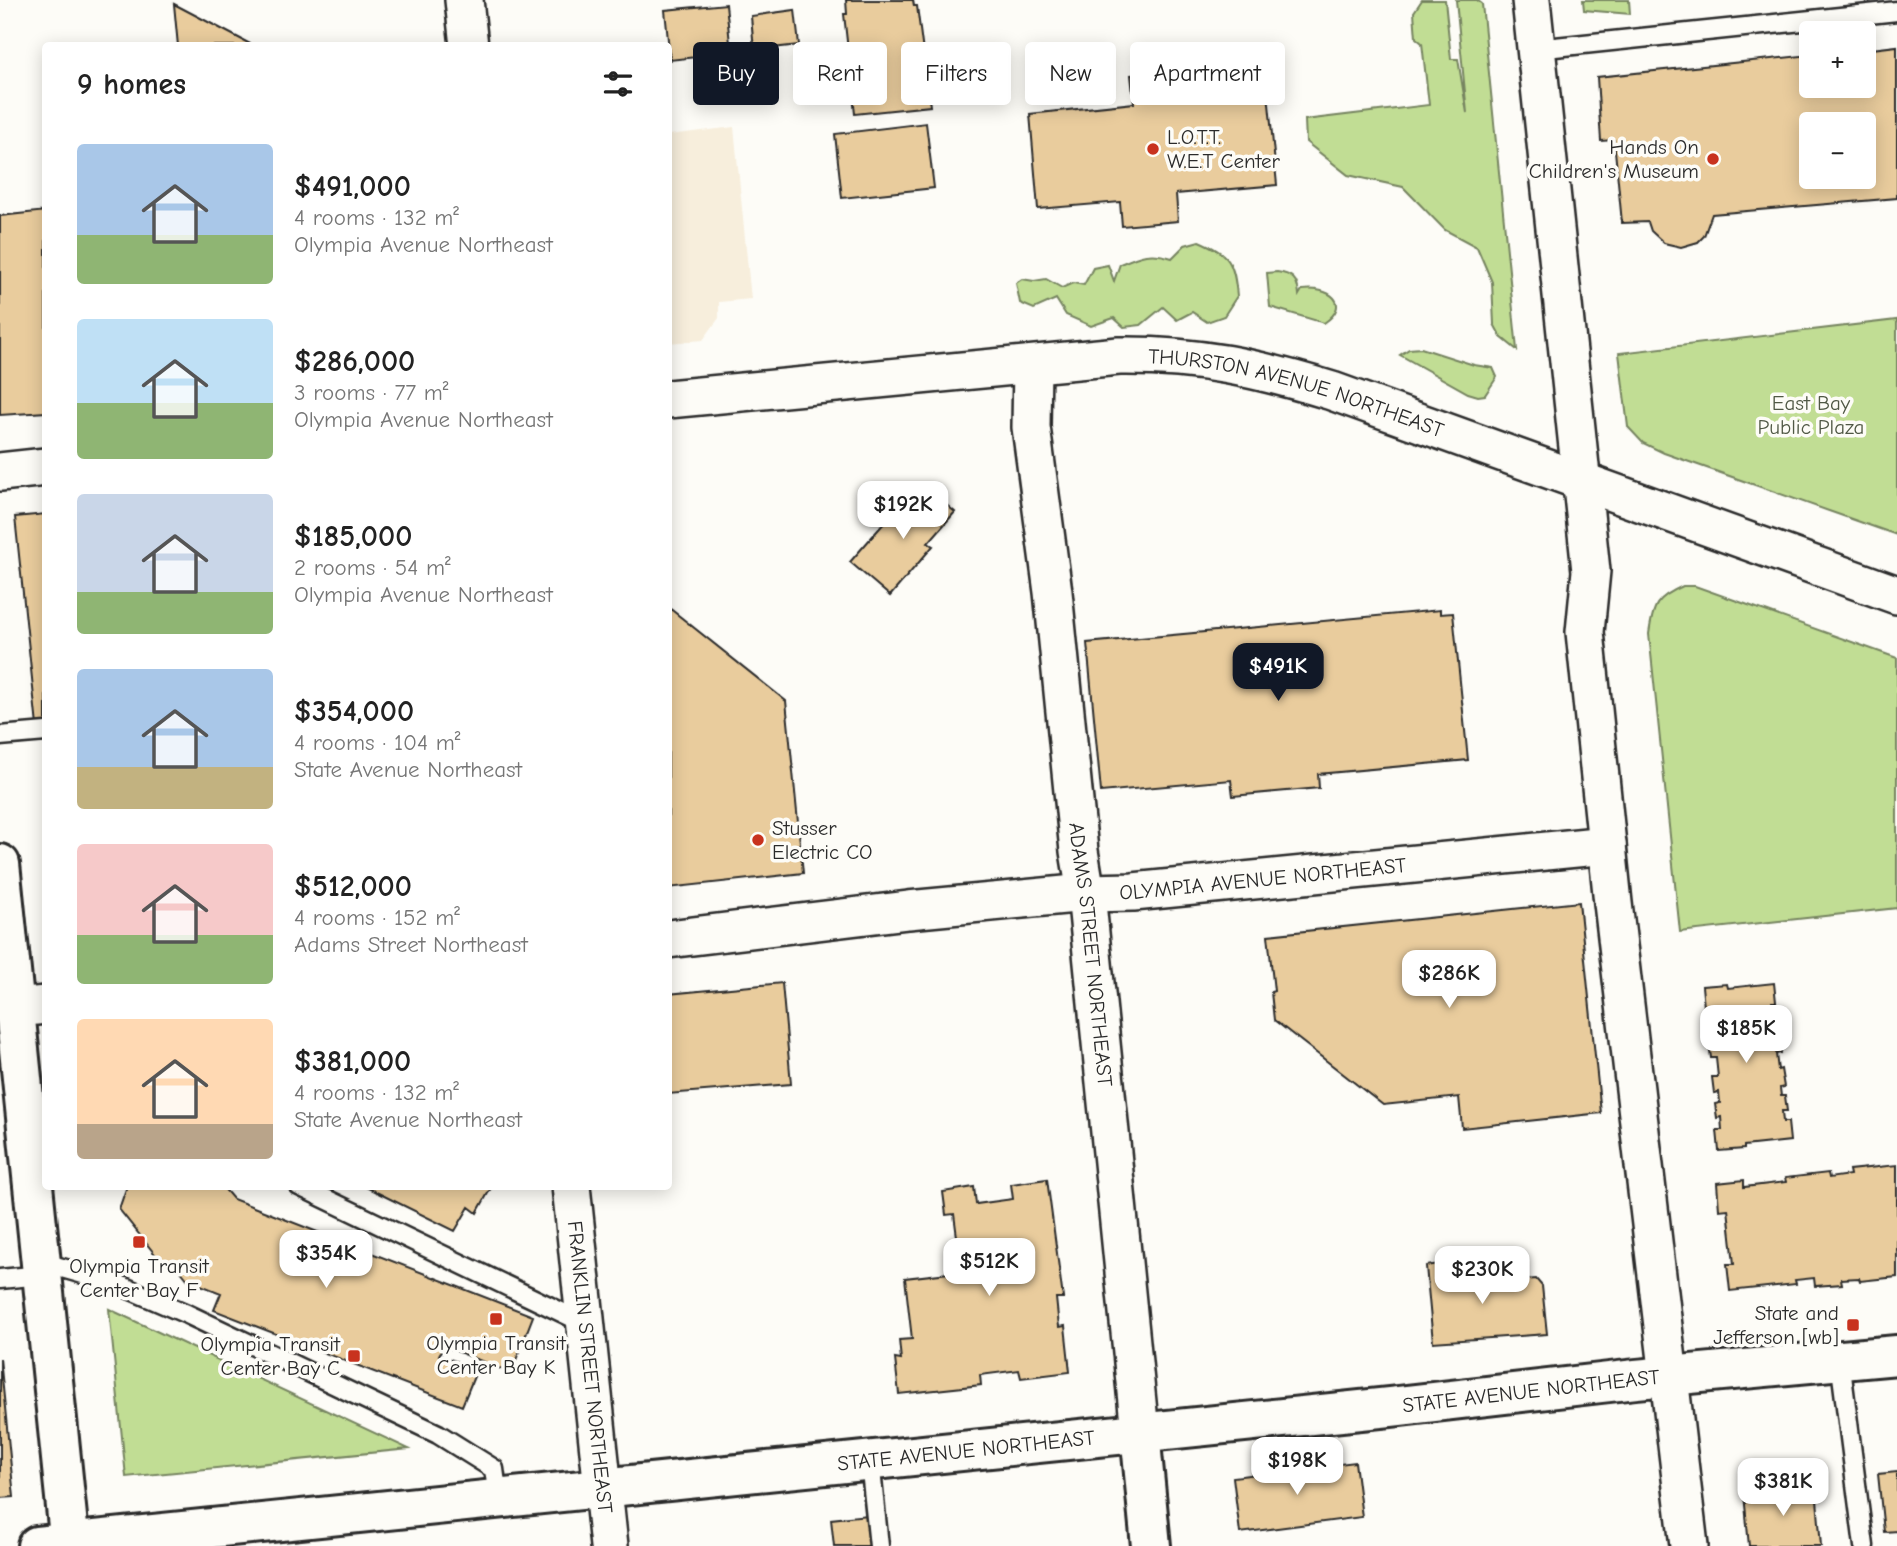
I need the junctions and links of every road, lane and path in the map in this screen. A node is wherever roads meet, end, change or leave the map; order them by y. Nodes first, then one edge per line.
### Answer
1 (464, 0) edge
2 (1531, 0) edge
3 (1897, 11) edge
4 (469, 42) edge
5 (1536, 49) junction
6 (1032, 365) junction
7 (672, 399) edge
8 (42, 467) edge
9 (0, 472) edge
10 (1582, 482) junction
11 (1897, 595) edge
12 (42, 732) edge
13 (0, 736) edge
14 (1607, 845) junction
15 (0, 864) edge
16 (1086, 893) junction
17 (672, 939) edge
18 (20, 1007) edge
19 (307, 1190) edge
20 (571, 1190) edge
21 (41, 1268) junction
22 (0, 1279) edge
23 (584, 1323) junction
24 (1897, 1355) edge
25 (1840, 1360) junction
26 (1670, 1377) junction
27 (1140, 1432) junction
28 (870, 1461) junction
29 (603, 1486) junction
30 (498, 1499) junction
31 (59, 1545) edge
32 (609, 1546) edge
33 (879, 1546) edge
34 (1151, 1546) edge
35 (1689, 1546) edge
36 (1864, 1546) edge

1 - 4 street
2 - 5 street
3 - 5 lane
5 - 10 street
6 - 7 street, THURSTON AVENUE NORTHEAST
6 - 10 street, THURSTON AVENUE NORTHEAST
6 - 16 street, ADAMS STREET NORTHEAST
8 - 9 street
10 - 11 street, THURSTON AVENUE NORTHEAST
10 - 14 street
12 - 13 lane
14 - 16 street, OLYMPIA AVENUE NORTHEAST
14 - 26 street
15 - 18 main road
16 - 17 street, OLYMPIA AVENUE NORTHEAST
16 - 27 street, ADAMS STREET NORTHEAST
18 - 21 main road
19 - 23 lane
20 - 23 street, FRANKLIN STREET NORTHEAST
21 - 22 lane
21 - 30 lane
21 - 31 main road
23 - 29 street, FRANKLIN STREET NORTHEAST
24 - 25 main road, STATE AVENUE NORTHEAST
25 - 26 main road, STATE AVENUE NORTHEAST
25 - 36 lane
26 - 27 main road, STATE AVENUE NORTHEAST
26 - 35 street
27 - 28 main road, STATE AVENUE NORTHEAST
27 - 34 main road, ADAMS STREET NORTHEAST
28 - 29 main road, STATE AVENUE NORTHEAST
28 - 33 lane
29 - 30 main road, STATE AVENUE NORTHEAST
29 - 32 street, FRANKLIN STREET NORTHEAST
30 - 31 main road, STATE AVENUE NORTHEAST

